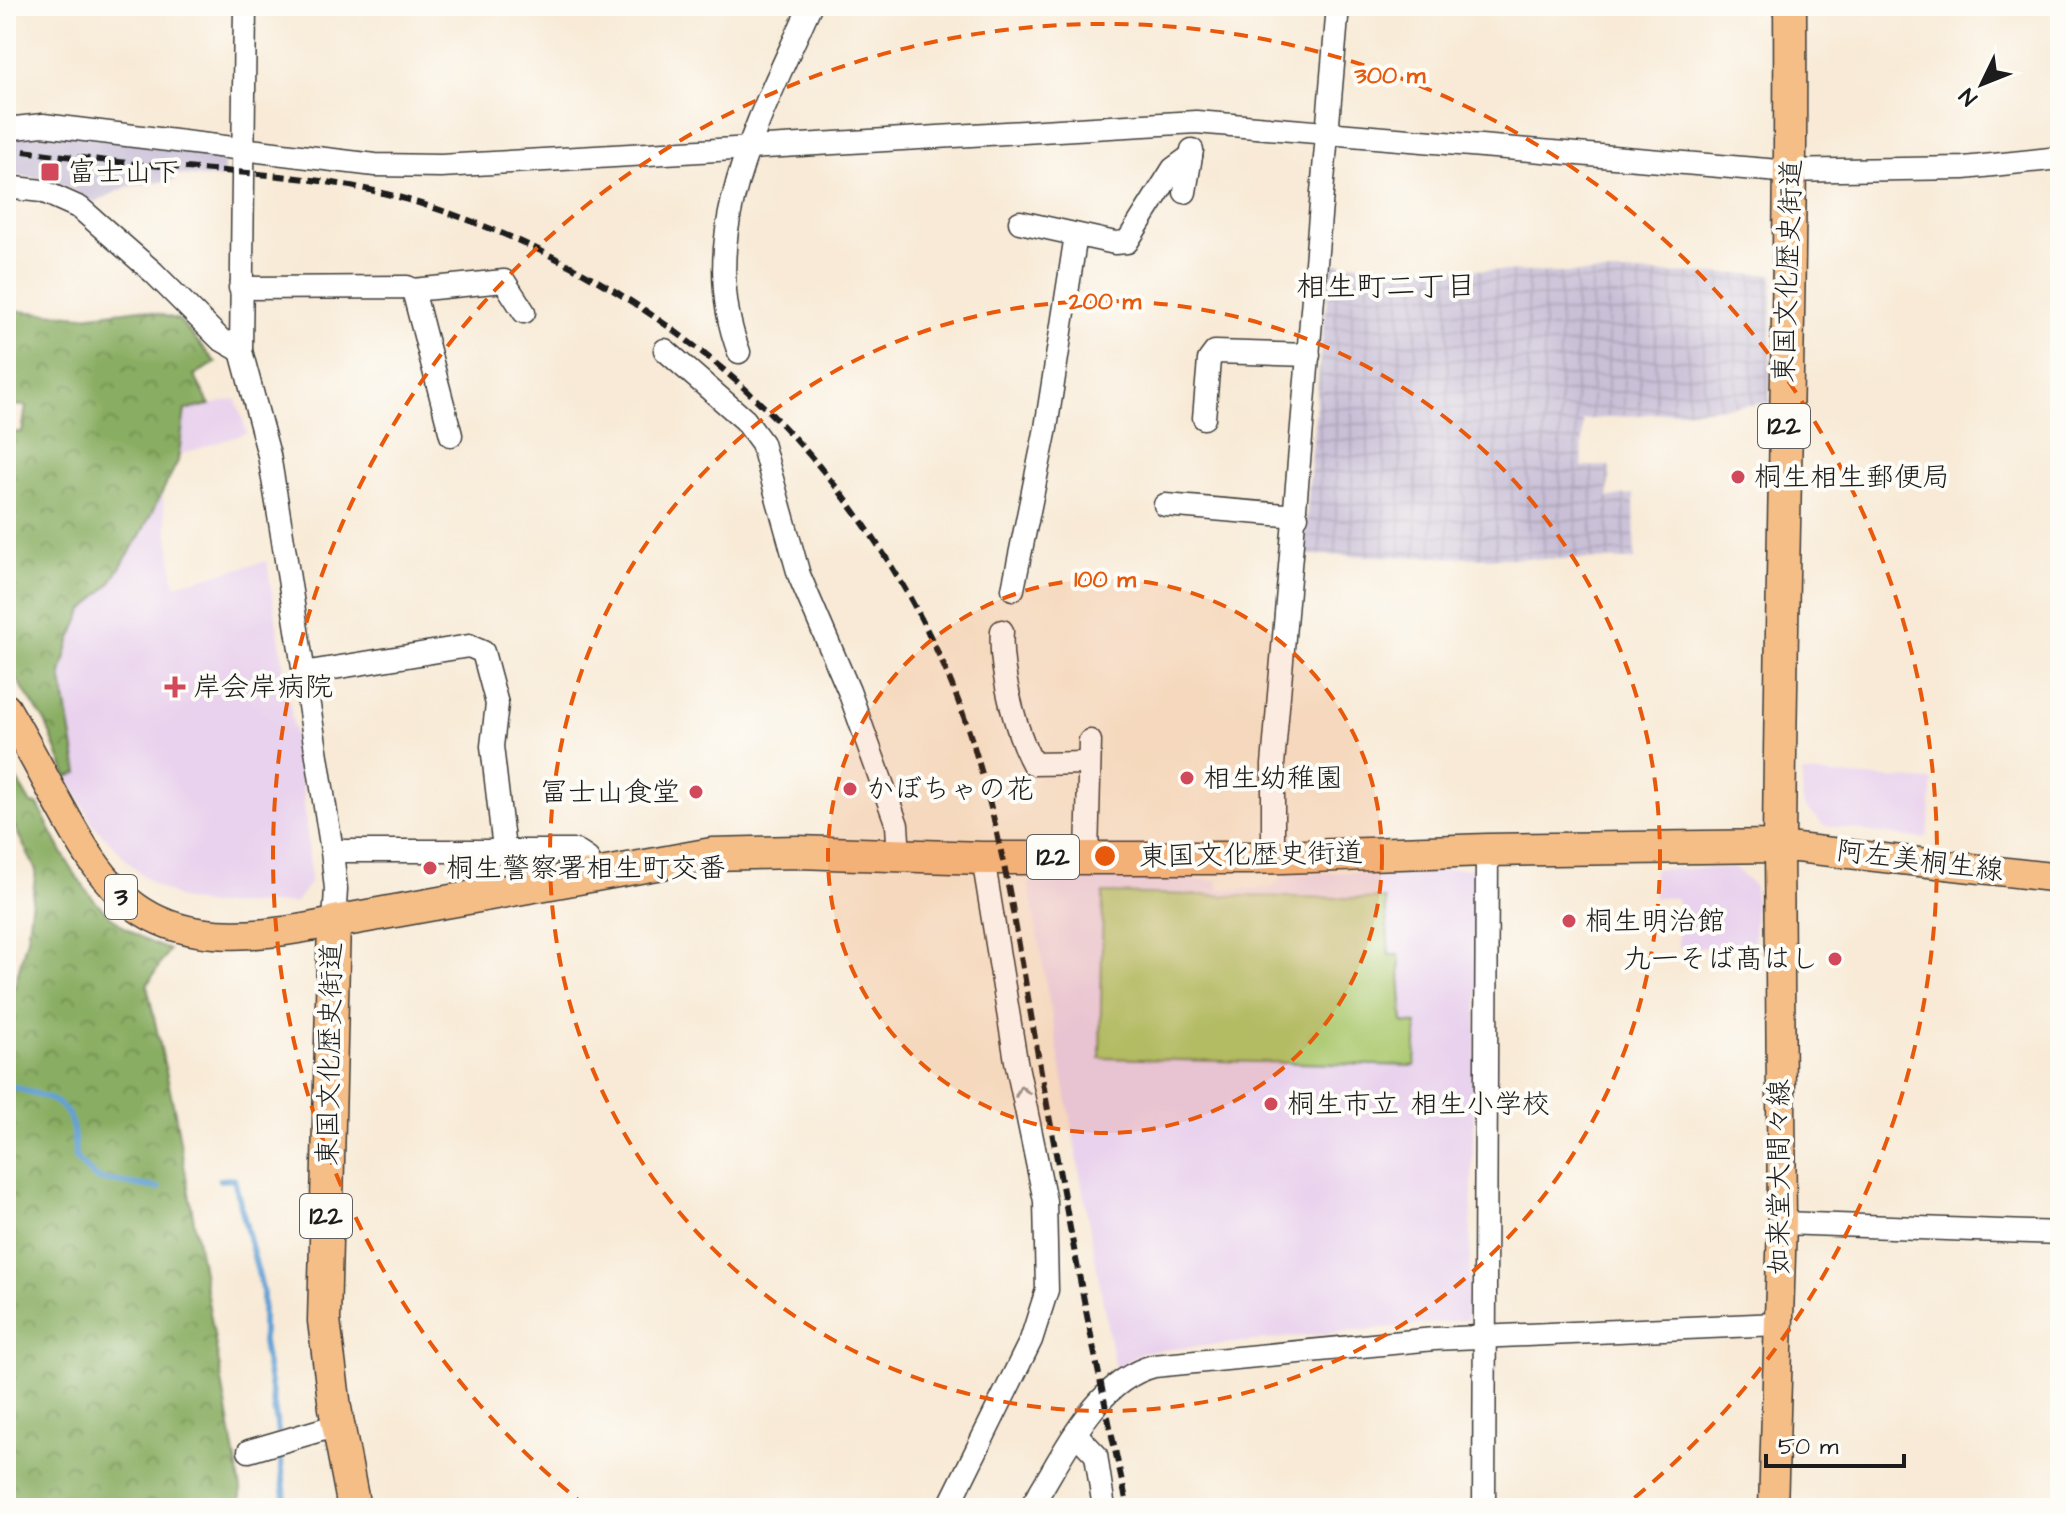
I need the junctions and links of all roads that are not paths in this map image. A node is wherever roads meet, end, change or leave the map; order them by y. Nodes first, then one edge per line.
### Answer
1 (245, 6) edge
2 (810, 6) edge
3 (1338, 6) edge
4 (1790, 6) edge
5 (1196, 122) junction
6 (6, 129) edge
7 (1328, 133) junction
8 (242, 148) junction
9 (749, 149) junction
10 (1191, 156) junction
11 (2060, 158) edge
12 (1791, 170) junction
13 (6, 187) edge
14 (1185, 192) dead end
15 (1020, 222) dead end
16 (1076, 235) junction
17 (240, 288) junction
18 (413, 290) junction
19 (524, 312) dead end
20 (665, 350) dead end
21 (241, 351) junction
22 (739, 352) dead end
23 (1309, 355) junction
24 (1204, 418) dead end
25 (451, 435) dead end
26 (1165, 505) dead end
27 (1297, 516) junction
28 (1013, 589) dead end
29 (1002, 631) dead end
30 (303, 673) junction
31 (6, 708) edge
32 (1779, 846) junction
33 (504, 849) junction
34 (1487, 850) junction
35 (332, 851) junction
36 (899, 856) junction
37 (1087, 856) junction
38 (1273, 857) junction
39 (983, 858) junction
40 (593, 878) junction
41 (2060, 878) edge
42 (334, 922) junction
43 (1782, 1223) junction
44 (2060, 1233) edge
45 (1778, 1324) junction
46 (1483, 1336) junction
47 (338, 1425) junction
48 (1077, 1435) junction
49 (249, 1451) dead end
50 (354, 1508) edge
51 (948, 1508) edge
52 (1030, 1508) edge
53 (1104, 1508) edge
54 (1484, 1508) edge
55 (1773, 1508) edge

1 - 8 street
2 - 9 street
3 - 7 street
4 - 12 highway, 東国文化歴史街道 / 122
5 - 7 street
5 - 9 street
5 - 10 street
6 - 8 street
7 - 12 street
7 - 23 street
8 - 9 street
8 - 17 street
9 - 22 street
10 - 14 street
10 - 16 street
11 - 12 street
12 - 32 highway, 東国文化歴史街道 / 122
13 - 21 street
15 - 16 street
16 - 28 street
17 - 18 street
17 - 21 street
18 - 19 street
18 - 25 street
20 - 36 street
21 - 30 street
23 - 24 street
23 - 27 street
26 - 27 street
27 - 38 street
29 - 37 street
30 - 33 street
30 - 35 street
31 - 42 main road, 3
32 - 34 highway, 東国文化歴史街道 / 122
32 - 41 main road, 阿左美桐生線
32 - 43 main road, 如来堂大間々線
33 - 35 street
33 - 40 street
34 - 38 highway, 東国文化歴史街道 / 122
34 - 46 street
35 - 42 street
36 - 39 highway, 東国文化歴史街道 / 122
36 - 40 highway, 東国文化歴史街道 / 122
37 - 38 highway, 東国文化歴史街道 / 122
37 - 39 highway, 東国文化歴史街道 / 122
51 -> 39 street
40 - 42 highway, 東国文化歴史街道 / 122
42 - 47 highway, 東国文化歴史街道 / 122
43 - 44 street
43 - 45 main road, 如来堂大間々線
45 - 46 street
45 - 55 main road, 如来堂大間々線
46 - 48 street
46 - 54 street
47 - 49 street
47 - 50 highway, 東国文化歴史街道 / 122
48 - 52 street
48 - 53 street

